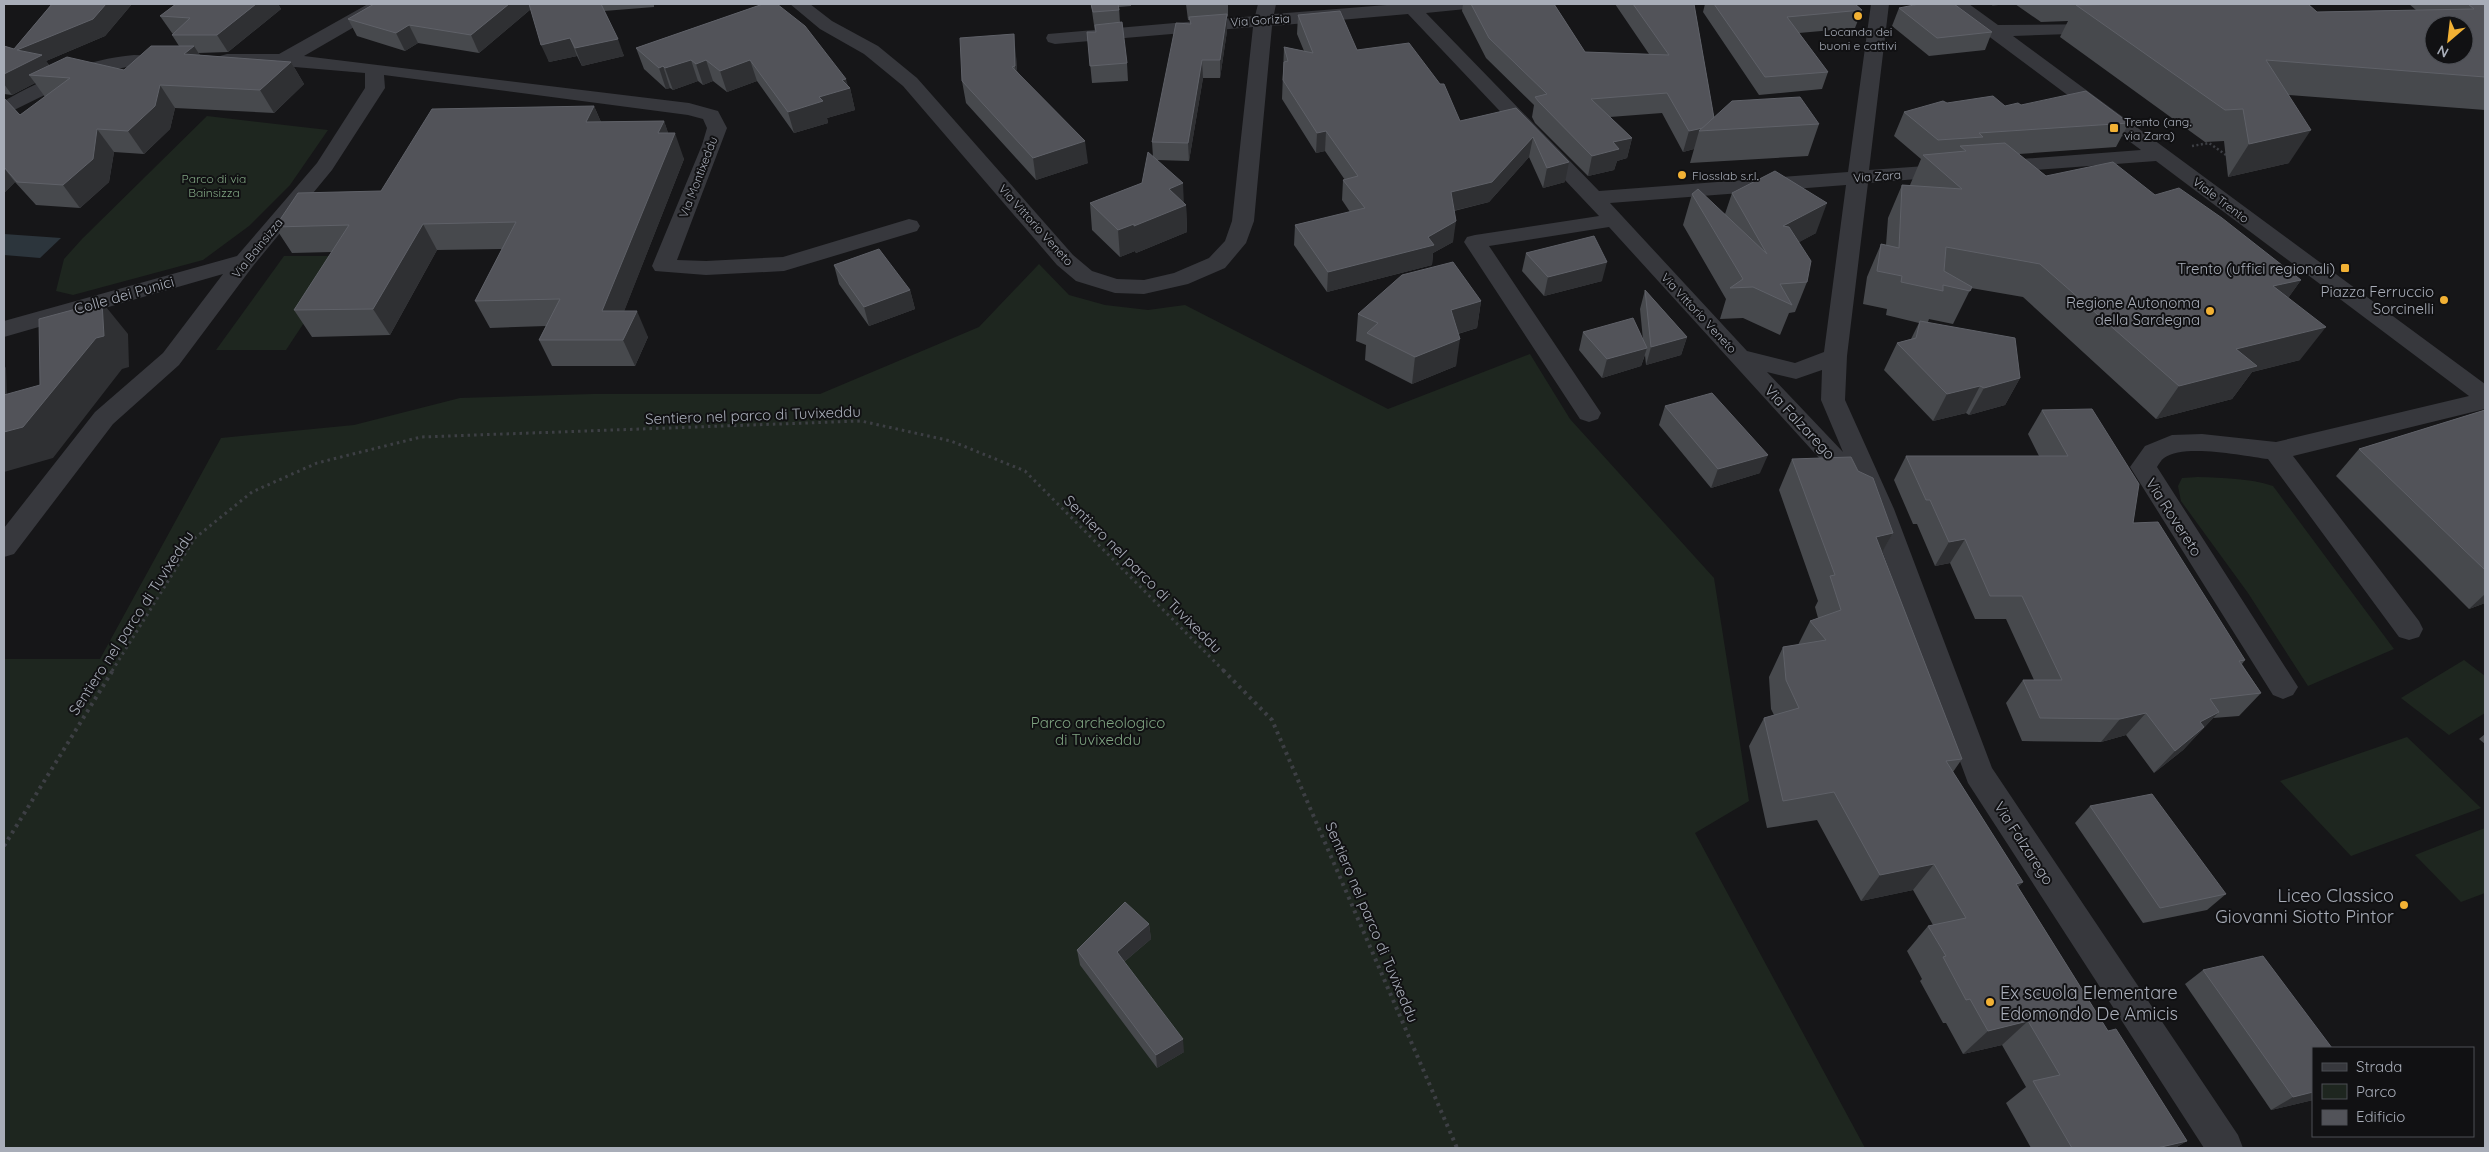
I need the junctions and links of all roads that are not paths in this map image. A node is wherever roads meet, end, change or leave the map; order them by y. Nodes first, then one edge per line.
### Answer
1 (381, 4) edge
2 (799, 4) edge
3 (1466, 4) edge
4 (1880, 4) edge
5 (1958, 4) edge
6 (1411, 6) edge
7 (1265, 12) edge
8 (2122, 27) edge
9 (1993, 31) junction
10 (1055, 38) dead end
11 (208, 60) edge
12 (283, 60) junction
13 (188, 61) edge
14 (374, 69) junction
15 (4, 109) edge
16 (2160, 155) junction
17 (1858, 177) junction
18 (1594, 198) junction
19 (1614, 220) junction
20 (909, 226) dead end
21 (245, 261) junction
22 (4, 329) edge
23 (1835, 356) junction
24 (1739, 357) junction
25 (2485, 396) edge
26 (2485, 401) edge
27 (1589, 413) dead end
28 (2276, 451) junction
29 (1882, 509) junction
30 (4, 547) edge
31 (2409, 629) dead end
32 (2283, 687) dead end
33 (2225, 1148) edge

1 - 12 street
2 - 7 street, Via Vittorio Veneto
3 - 6 street, Via Gorizia
4 - 17 street
5 - 9 street, Viale Trento
6 - 7 street, Via Gorizia
6 - 18 street, Via Vittorio Veneto
7 - 10 street, Via Gorizia
8 - 9 street
9 - 16 street, Viale Trento
11 - 12 street
12 - 14 street
13 - 15 street
14 - 20 street, Via Montixeddu
14 - 21 street, Via Bainsizza
16 - 17 street, Via Zara
16 - 25 street, Viale Trento
17 - 18 street, Via Zara
17 - 23 street
18 - 19 street, Via Vittorio Veneto
19 - 24 street, Via Vittorio Veneto
19 - 27 street
21 - 22 street, Colle dei Punici
21 - 30 street, Via Bainsizza
23 - 24 street, Via Vittorio Veneto
23 - 29 street, Via Falzarego
24 - 29 street, Via Falzarego
26 - 28 street, Via Rovereto
28 - 31 street
28 - 32 street, Via Rovereto
29 - 33 street, Via Falzarego

